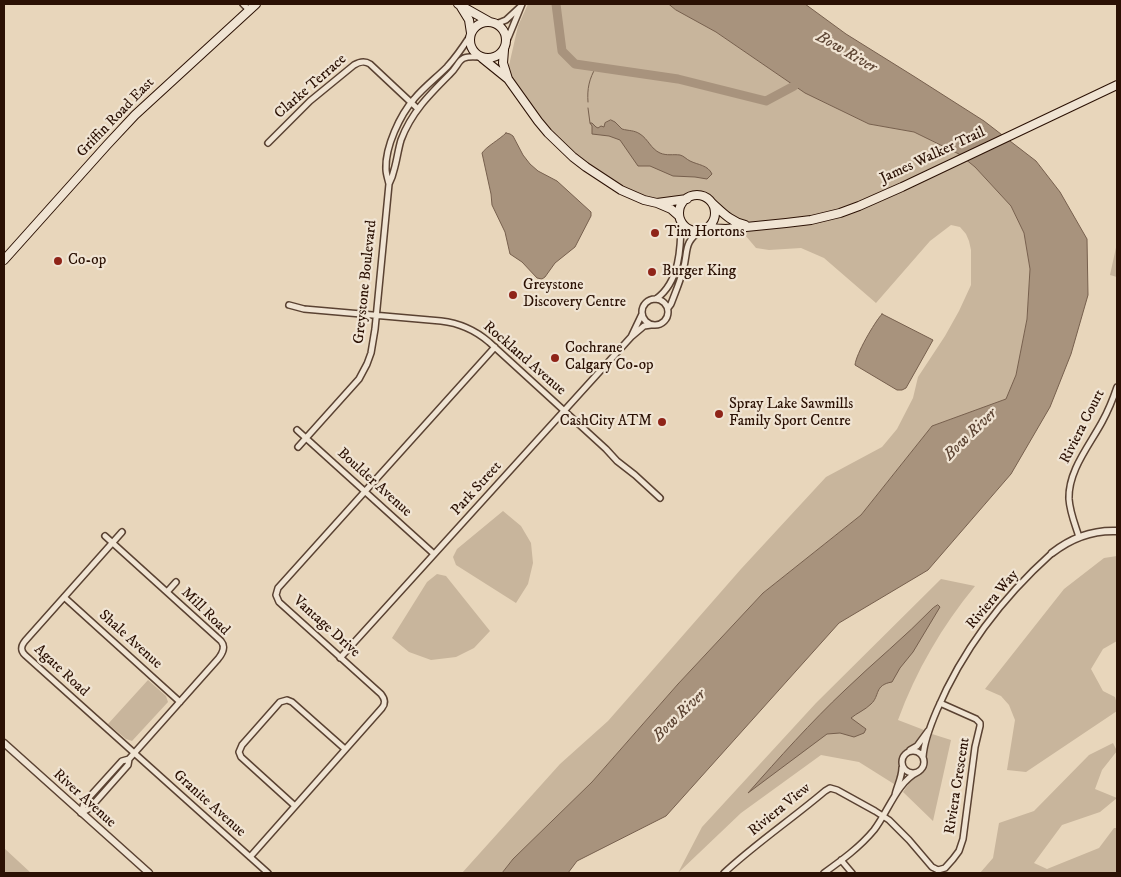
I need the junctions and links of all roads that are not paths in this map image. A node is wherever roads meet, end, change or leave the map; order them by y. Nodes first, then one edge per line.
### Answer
1 (243, 4) edge
2 (256, 4) edge
3 (459, 4) edge
4 (522, 4) edge
5 (249, 10) junction
6 (493, 23) junction
7 (471, 35) junction
8 (505, 46) junction
9 (481, 57) junction
10 (508, 79) junction
11 (1117, 85) edge
12 (411, 102) junction
13 (418, 108) junction
14 (268, 143) dead end
15 (389, 184) junction
16 (687, 199) junction
17 (657, 202) junction
18 (711, 202) junction
19 (680, 218) junction
20 (752, 226) junction
21 (705, 229) junction
22 (4, 260) edge
23 (656, 299) junction
24 (289, 305) dead end
25 (668, 308) junction
26 (642, 313) junction
27 (376, 314) junction
28 (653, 325) junction
29 (631, 337) junction
30 (494, 347) junction
31 (1117, 387) edge
32 (565, 411) junction
33 (297, 430) dead end
34 (306, 438) junction
35 (298, 447) dead end
36 (364, 491) junction
37 (660, 498) dead end
38 (1117, 531) edge
39 (122, 532) dead end
40 (105, 536) dead end
41 (1079, 536) junction
42 (113, 543) junction
43 (1052, 553) joint
44 (434, 554) junction
45 (176, 582) dead end
46 (167, 592) junction
47 (64, 597) junction
48 (340, 658) junction
49 (180, 702) junction
50 (940, 703) junction
51 (928, 731) junction
52 (4, 743) edge
53 (345, 749) junction
54 (908, 752) junction
55 (134, 753) junction
56 (923, 757) junction
57 (902, 767) junction
58 (918, 772) junction
59 (895, 796) junction
60 (295, 806) junction
61 (81, 813) junction
62 (883, 816) junction
63 (250, 857) junction
64 (841, 860) junction
65 (148, 873) edge
66 (268, 873) edge
67 (724, 873) edge
68 (824, 873) edge
69 (852, 873) edge

1 - 5 street
2 - 5 main road, Griffin Road East
3 - 6 main road
3 - 7 main road
4 - 6 street
4 - 8 street
5 - 22 main road, Griffin Road East
6 - 7 main road
6 - 8 main road
7 - 9 main road
7 - 12 street, Greystone Boulevard
8 - 9 main road
8 - 10 main road
9 - 10 main road
9 - 13 street, Greystone Boulevard
10 - 17 main road
11 - 20 main road, James Walker Trail
12 - 13 street, Clarke Terrace
12 - 14 street, Clarke Terrace
12 - 15 street, Greystone Boulevard
13 - 15 street, Greystone Boulevard
15 - 27 street, Greystone Boulevard
16 - 17 main road
16 - 18 main road
16 - 19 main road
17 - 19 main road
18 - 20 main road, James Walker Trail
18 - 21 main road
19 - 21 main road
19 - 23 street
20 - 21 main road, James Walker Trail
21 - 25 street
23 - 25 street
23 - 26 street
24 - 27 street
25 - 28 street
26 - 28 street
26 - 29 street, Park Street
27 - 30 street, Rockland Avenue
27 - 34 street, Greystone Boulevard
28 - 29 street, Park Street
29 - 32 street, Park Street
30 - 32 street, Rockland Avenue
30 - 36 street, Vantage Drive
31 - 41 street, Riviera Court
32 - 37 street, Rockland Avenue
32 - 44 street, Park Street
33 - 34 street, Boulder Avenue
34 - 35 street, Greystone Boulevard
34 - 36 street, Boulder Avenue
36 - 44 street, Boulder Avenue
36 - 48 street, Vantage Drive
38 - 41 street, Riviera Way
39 - 42 street, Agate Road
40 - 42 street, Mill Road
41 - 43 street, Riviera Way
42 - 46 street, Mill Road
42 - 47 street, Agate Road
43 - 50 street, Riviera Way
44 - 48 street, Park Street
45 - 46 street
46 - 49 street, Mill Road
47 - 49 street, Shale Avenue
47 - 55 street, Agate Road
48 - 53 street, Vantage Drive
49 - 55 street, Mill Road
50 - 51 street, Riviera Way
50 - 62 street, Riviera Crescent
51 - 54 street, Riviera Way
51 - 56 street, Riviera Way
52 - 61 street, River Avenue
53 - 60 street, Vantage Drive
53 - 60 street
54 - 56 street
54 - 57 street, Riviera Way
55 - 61 street, Mill Road
55 - 63 street, Granite Avenue
56 - 58 street, Riviera Way
57 - 58 street
57 - 59 street, Riviera Way
58 - 59 street, Riviera Way
59 - 62 street, Riviera Way
60 - 63 street, Vantage Drive
61 - 65 street, River Avenue
62 - 64 street, Riviera Way
62 - 67 street, Riviera View
63 - 66 street, Granite Avenue
64 - 68 street, Riviera Way
64 - 69 street

